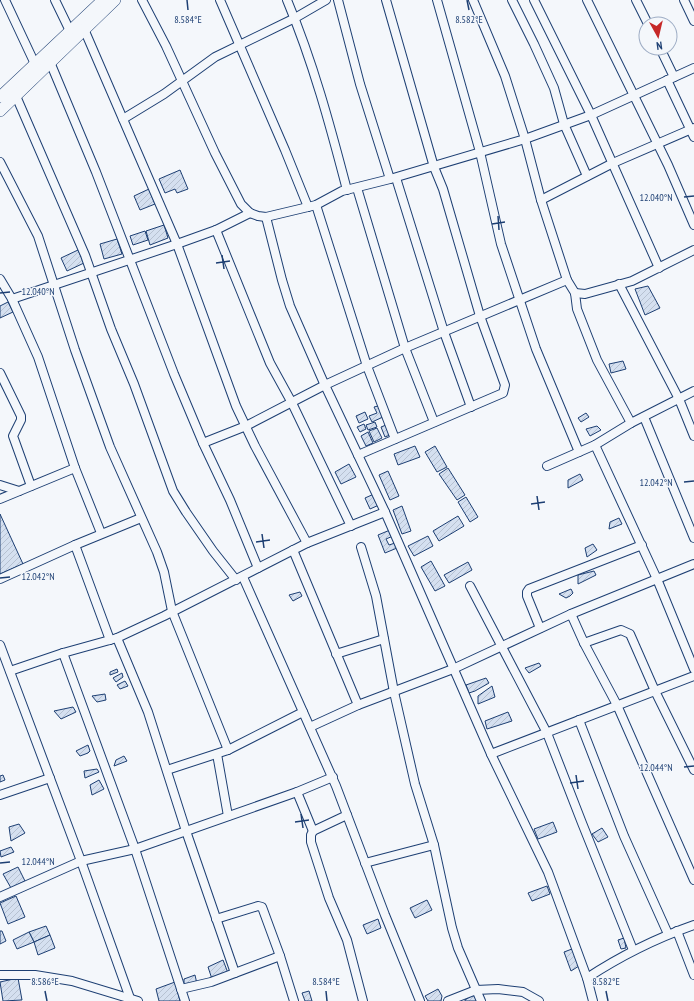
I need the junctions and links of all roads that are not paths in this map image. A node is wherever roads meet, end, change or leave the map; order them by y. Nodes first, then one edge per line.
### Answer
1 (5, 0) edge
2 (55, 0) edge
3 (103, 0) edge
4 (115, 0) edge
5 (142, 0) edge
6 (220, 0) edge
7 (287, 0) edge
8 (326, 0) edge
9 (338, 0) edge
10 (386, 0) edge
11 (437, 0) edge
12 (473, 0) edge
13 (512, 0) edge
14 (534, 0) edge
15 (587, 0) edge
16 (636, 0) edge
17 (684, 0) edge
18 (644, 16) edge
19 (295, 18) junction
20 (694, 21) edge
21 (84, 29) junction
22 (70, 31) junction
23 (240, 45) junction
24 (663, 56) edge
25 (50, 62) junction
26 (35, 64) junction
27 (694, 68) edge
28 (671, 78) junction
29 (182, 81) junction
30 (13, 92) junction
31 (633, 95) junction
32 (0, 97) edge
33 (0, 111) edge
34 (591, 115) junction
35 (123, 119) junction
36 (564, 124) junction
37 (693, 131) edge
38 (524, 139) junction
39 (658, 144) junction
40 (480, 152) junction
41 (0, 162) edge
42 (613, 163) junction
43 (434, 167) junction
44 (587, 176) junction
45 (393, 178) junction
46 (357, 188) junction
47 (347, 190) junction
48 (541, 200) junction
49 (312, 206) junction
50 (250, 213) junction
51 (266, 217) junction
52 (694, 225) edge
53 (216, 230) junction
54 (177, 244) junction
55 (694, 250) edge
56 (130, 260) junction
57 (659, 268) junction
58 (92, 272) junction
59 (0, 279) edge
60 (567, 280) junction
61 (619, 284) junction
62 (54, 285) junction
63 (575, 293) junction
64 (12, 299) junction
65 (520, 300) junction
66 (480, 316) junction
67 (444, 332) junction
68 (405, 348) junction
69 (367, 366) junction
70 (0, 373) edge
71 (326, 385) junction
72 (694, 391) edge
73 (679, 399) junction
74 (292, 402) junction
75 (471, 407) junction
76 (644, 417) junction
77 (434, 422) junction
78 (631, 423) junction
79 (246, 426) junction
80 (694, 436) edge
81 (395, 439) junction
82 (203, 443) junction
83 (595, 445) junction
84 (579, 452) junction
85 (358, 455) junction
86 (547, 466) dead end
87 (75, 468) junction
88 (0, 484) edge
89 (31, 486) junction
90 (19, 491) junction
91 (0, 499) edge
92 (385, 512) junction
93 (141, 518) junction
94 (351, 526) junction
95 (101, 533) junction
96 (694, 538) edge
97 (307, 543) junction
98 (75, 544) junction
99 (642, 545) junction
100 (361, 547) dead end
101 (293, 550) junction
102 (694, 564) edge
103 (258, 568) junction
104 (239, 578) junction
105 (0, 579) edge
106 (657, 579) junction
107 (470, 586) dead end
108 (172, 611) junction
109 (571, 614) junction
110 (540, 628) junction
111 (113, 639) junction
112 (384, 639) junction
113 (584, 643) junction
114 (0, 645) edge
115 (503, 646) junction
116 (63, 652) junction
117 (336, 654) junction
118 (453, 669) junction
119 (694, 669) edge
120 (10, 670) junction
121 (694, 676) edge
122 (655, 691) junction
123 (394, 692) junction
124 (358, 706) junction
125 (618, 706) junction
126 (304, 712) junction
127 (579, 720) junction
128 (310, 727) junction
129 (547, 733) junction
130 (228, 750) junction
131 (217, 754) junction
132 (491, 754) junction
133 (167, 770) junction
134 (694, 770) edge
135 (332, 777) junction
136 (50, 778) junction
137 (297, 792) junction
138 (0, 795) edge
139 (348, 815) junction
140 (228, 816) junction
141 (186, 831) junction
142 (313, 831) junction
143 (434, 845) junction
144 (135, 849) junction
145 (81, 861) junction
146 (365, 863) junction
147 (694, 880) edge
148 (0, 897) edge
149 (216, 920) junction
150 (694, 925) edge
151 (676, 931) junction
152 (668, 934) junction
153 (633, 950) junction
154 (280, 956) junction
155 (235, 973) junction
156 (0, 975) edge
157 (694, 975) edge
158 (587, 978) junction
159 (181, 989) junction
160 (476, 990) junction
161 (133, 1000) edge
162 (185, 1001) edge
163 (294, 1001) edge
164 (364, 1001) edge
165 (420, 1001) edge
166 (448, 1001) edge
167 (481, 1001) edge
168 (539, 1001) edge
169 (593, 1001) edge

1 - 26 street
2 - 22 street
3 - 22 main road
4 - 21 main road
5 - 29 street
6 - 23 street
7 - 19 street
8 - 19 street
9 - 45 street
10 - 43 street
11 - 40 street
12 - 38 street
13 - 36 street
14 - 34 street
15 - 31 street
16 - 18 street
17 - 20 street
19 - 23 street
19 - 47 street
21 - 25 main road
21 - 35 street
22 - 26 main road
23 - 29 street
23 - 49 street
24 - 28 street
25 - 30 main road
25 - 56 street
26 - 30 main road
27 - 28 street
28 - 31 street
28 - 37 street
29 - 35 street
29 - 50 street
30 - 32 main road
30 - 33 main road
30 - 58 street
31 - 34 street
31 - 39 street
34 - 36 street
34 - 42 street
35 - 54 street
36 - 38 street
36 - 44 street
37 - 39 street
38 - 40 street
38 - 48 street
39 - 42 street
39 - 52 street
40 - 43 street
40 - 65 street
41 - 62 street
42 - 44 street
42 - 57 street
43 - 45 street
43 - 66 street
44 - 48 street
45 - 46 street
45 - 67 street
46 - 47 street
46 - 68 street
47 - 49 street
48 - 60 street
49 - 51 street
49 - 69 street
50 - 51 street
50 - 53 street
51 - 71 street
53 - 54 street
53 - 74 street
54 - 56 street
54 - 79 street
55 - 57 street
56 - 58 street
56 - 82 street
57 - 61 street
58 - 62 street
58 - 104 street
59 - 64 street
60 - 63 street
60 - 65 street
61 - 63 street
61 - 73 street
62 - 64 street
62 - 93 street
63 - 78 street
64 - 87 street
65 - 66 street
65 - 84 street
66 - 67 street
66 - 75 street
67 - 68 street
67 - 75 street
68 - 69 street
68 - 77 street
69 - 71 street
69 - 81 street
70 - 89 street
71 - 74 street
71 - 85 street
72 - 73 street
73 - 76 street
73 - 80 street
74 - 79 street
74 - 94 street
75 - 77 street
76 - 78 street
76 - 96 street
77 - 81 street
78 - 83 street
79 - 82 street
79 - 97 street
81 - 85 street
82 - 103 street
83 - 84 street
83 - 99 street
84 - 86 street
85 - 92 street
87 - 89 street
87 - 95 street
88 - 90 street
89 - 90 street
90 - 91 street
92 - 94 street
92 - 118 street
93 - 95 street
93 - 108 street
94 - 97 street
95 - 98 street
97 - 101 street
98 - 105 street
98 - 111 street
99 - 106 street
99 - 110 street
100 - 112 street
101 - 103 street
101 - 117 street
102 - 106 street
103 - 104 street
104 - 108 street
104 - 126 street
106 - 109 street
106 - 119 street
107 - 115 street
108 - 111 street
108 - 130 street
109 - 110 street
109 - 113 street
110 - 115 street
111 - 116 street
111 - 133 street
112 - 117 street
112 - 123 street
113 - 122 street
113 - 125 street
114 - 120 street
115 - 118 street
115 - 129 street
116 - 120 street
116 - 144 street
117 - 124 street
118 - 123 street
118 - 132 street
120 - 136 street
121 - 122 street
122 - 125 street
122 - 134 street
123 - 124 street
123 - 143 street
124 - 128 street
125 - 127 street
125 - 147 street
126 - 128 street
126 - 130 street
127 - 129 street
127 - 152 street
128 - 135 street
129 - 132 street
129 - 153 street
130 - 131 street
131 - 133 street
131 - 140 street
132 - 158 street
133 - 141 street
135 - 137 street
135 - 139 street
136 - 138 street
136 - 145 street
137 - 140 street
137 - 142 street
139 - 142 street
139 - 146 street
140 - 141 street
141 - 144 street
141 - 149 street
142 - 164 street
143 - 146 street
143 - 160 street
144 - 145 street
144 - 159 street
145 - 148 street
145 - 161 street
146 - 165 street
149 - 154 street
149 - 155 street
150 - 151 street
151 - 152 street
151 - 157 street
152 - 153 street
153 - 158 street
154 - 155 street
154 - 163 street
155 - 159 street
156 - 161 street
158 - 169 street
159 - 162 street
160 - 166 street
160 - 167 street
160 - 168 street

